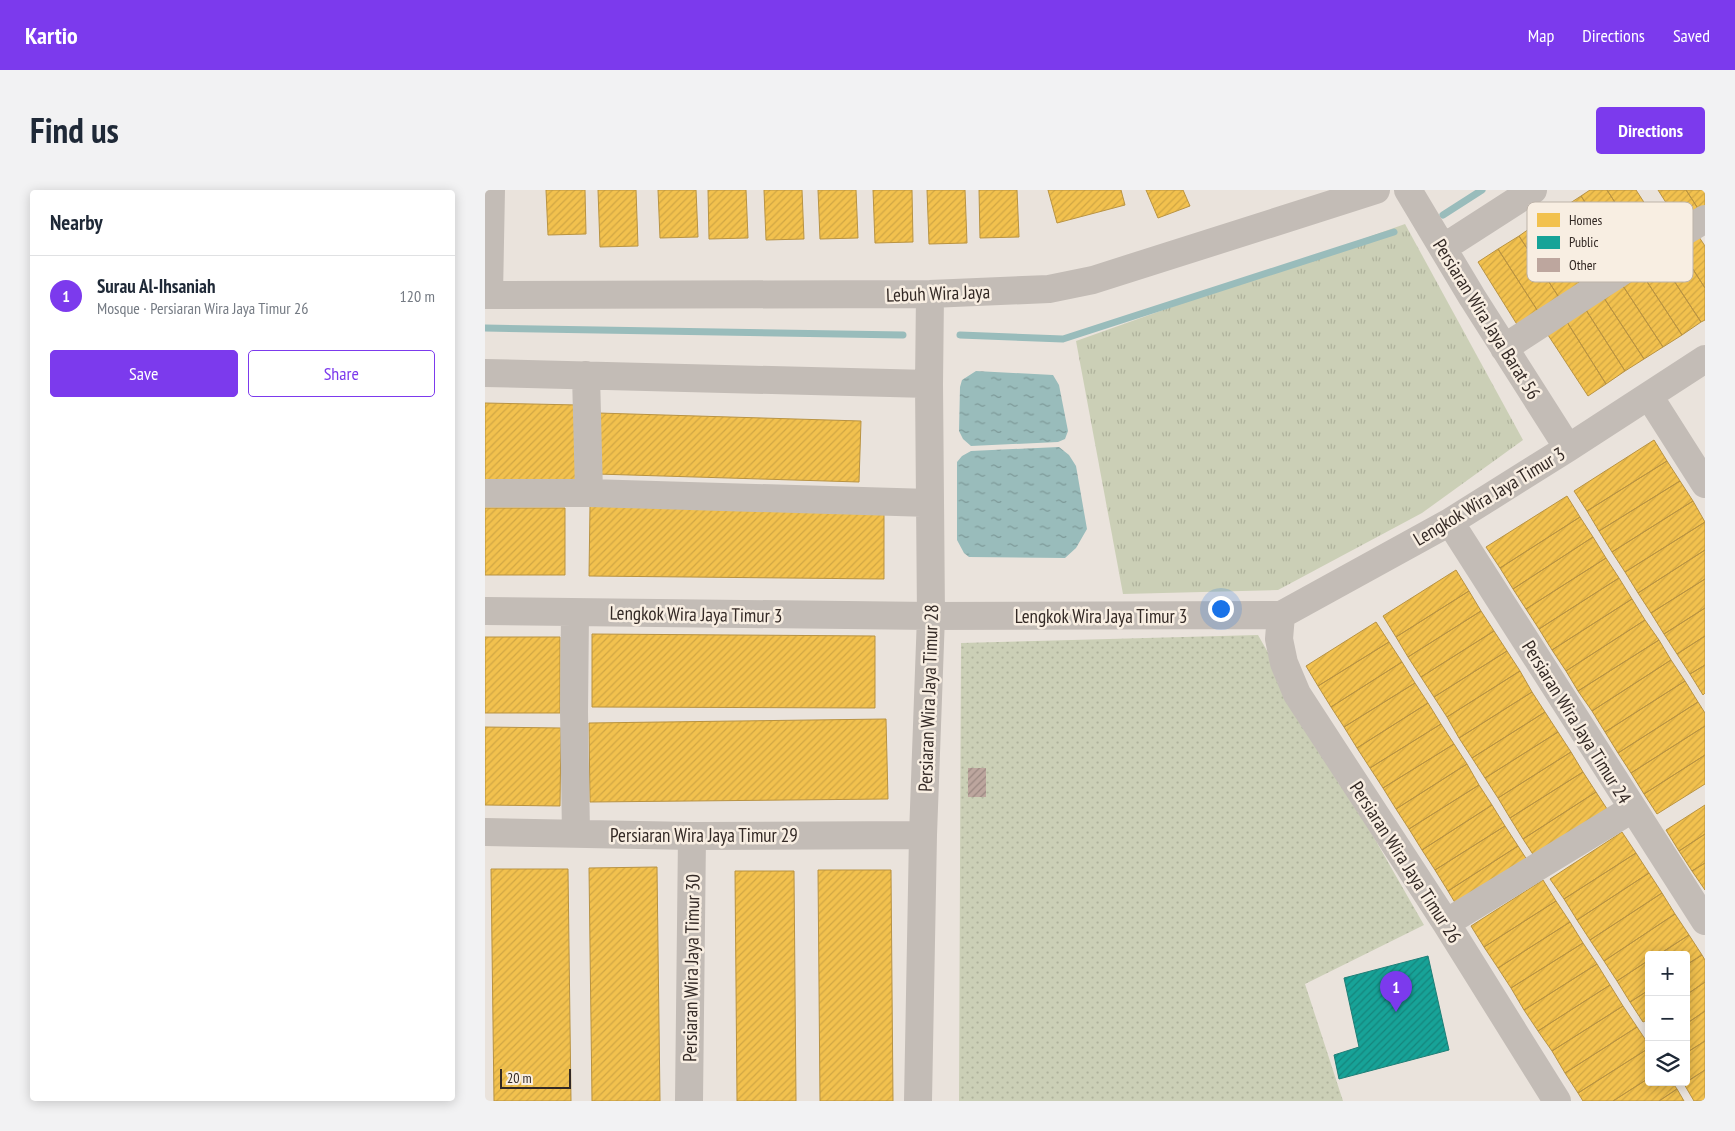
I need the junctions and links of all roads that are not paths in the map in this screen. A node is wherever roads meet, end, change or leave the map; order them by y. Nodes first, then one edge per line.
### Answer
1 (491, 190) edge
2 (1377, 190) edge
3 (1408, 190) edge
4 (1533, 190) edge
5 (1705, 219) edge
6 (1693, 226) edge
7 (1443, 248) junction
8 (1606, 282) edge
9 (930, 294) junction
10 (487, 295) edge
11 (1504, 348) junction
12 (1705, 359) edge
13 (485, 373) edge
14 (586, 376) junction
15 (929, 384) junction
16 (1649, 396) junction
17 (1568, 448) junction
18 (1705, 484) edge
19 (485, 492) edge
20 (589, 493) junction
21 (930, 503) junction
22 (1450, 522) junction
23 (485, 611) edge
24 (575, 613) junction
25 (1281, 615) junction
26 (931, 616) junction
27 (1632, 809) junction
28 (485, 832) edge
29 (576, 833) junction
30 (923, 835) junction
31 (692, 836) junction
32 (1705, 921) edge
33 (1446, 922) junction
34 (1550, 1099) edge
35 (689, 1101) edge
36 (919, 1101) edge

1 - 10 street
2 - 9 street, Lebuh Wira Jaya
3 - 7 street, Persiaran Wira Jaya Barat 56
4 - 7 street
5 - 6 street
7 - 11 street, Persiaran Wira Jaya Barat 56
8 - 11 street
9 - 10 street, Lebuh Wira Jaya
9 - 15 street, Persiaran Wira Jaya Timur 28
11 - 17 street, Persiaran Wira Jaya Barat 56
12 - 16 street, Lengkok Wira Jaya Timur 3
13 - 14 street
14 - 15 street
14 - 20 street
15 - 21 street, Persiaran Wira Jaya Timur 28
16 - 17 street, Lengkok Wira Jaya Timur 3
16 - 18 street
17 - 22 street, Lengkok Wira Jaya Timur 3
19 - 20 street
20 - 21 street
21 - 26 street, Persiaran Wira Jaya Timur 28
22 - 25 street, Lengkok Wira Jaya Timur 3
22 - 27 street, Persiaran Wira Jaya Timur 24
23 - 24 street, Lengkok Wira Jaya Timur 3
24 - 26 street, Lengkok Wira Jaya Timur 3
24 - 29 street
25 - 26 street, Lengkok Wira Jaya Timur 3
25 - 33 street, Persiaran Wira Jaya Timur 26
26 - 30 street, Persiaran Wira Jaya Timur 28
27 - 32 street, Persiaran Wira Jaya Timur 24
27 - 33 street
28 - 29 street, Persiaran Wira Jaya Timur 29
29 - 31 street, Persiaran Wira Jaya Timur 29
30 - 31 street, Persiaran Wira Jaya Timur 29
30 - 36 street, Persiaran Wira Jaya Timur 28
31 - 35 street, Persiaran Wira Jaya Timur 30
33 - 34 street, Persiaran Wira Jaya Timur 26

